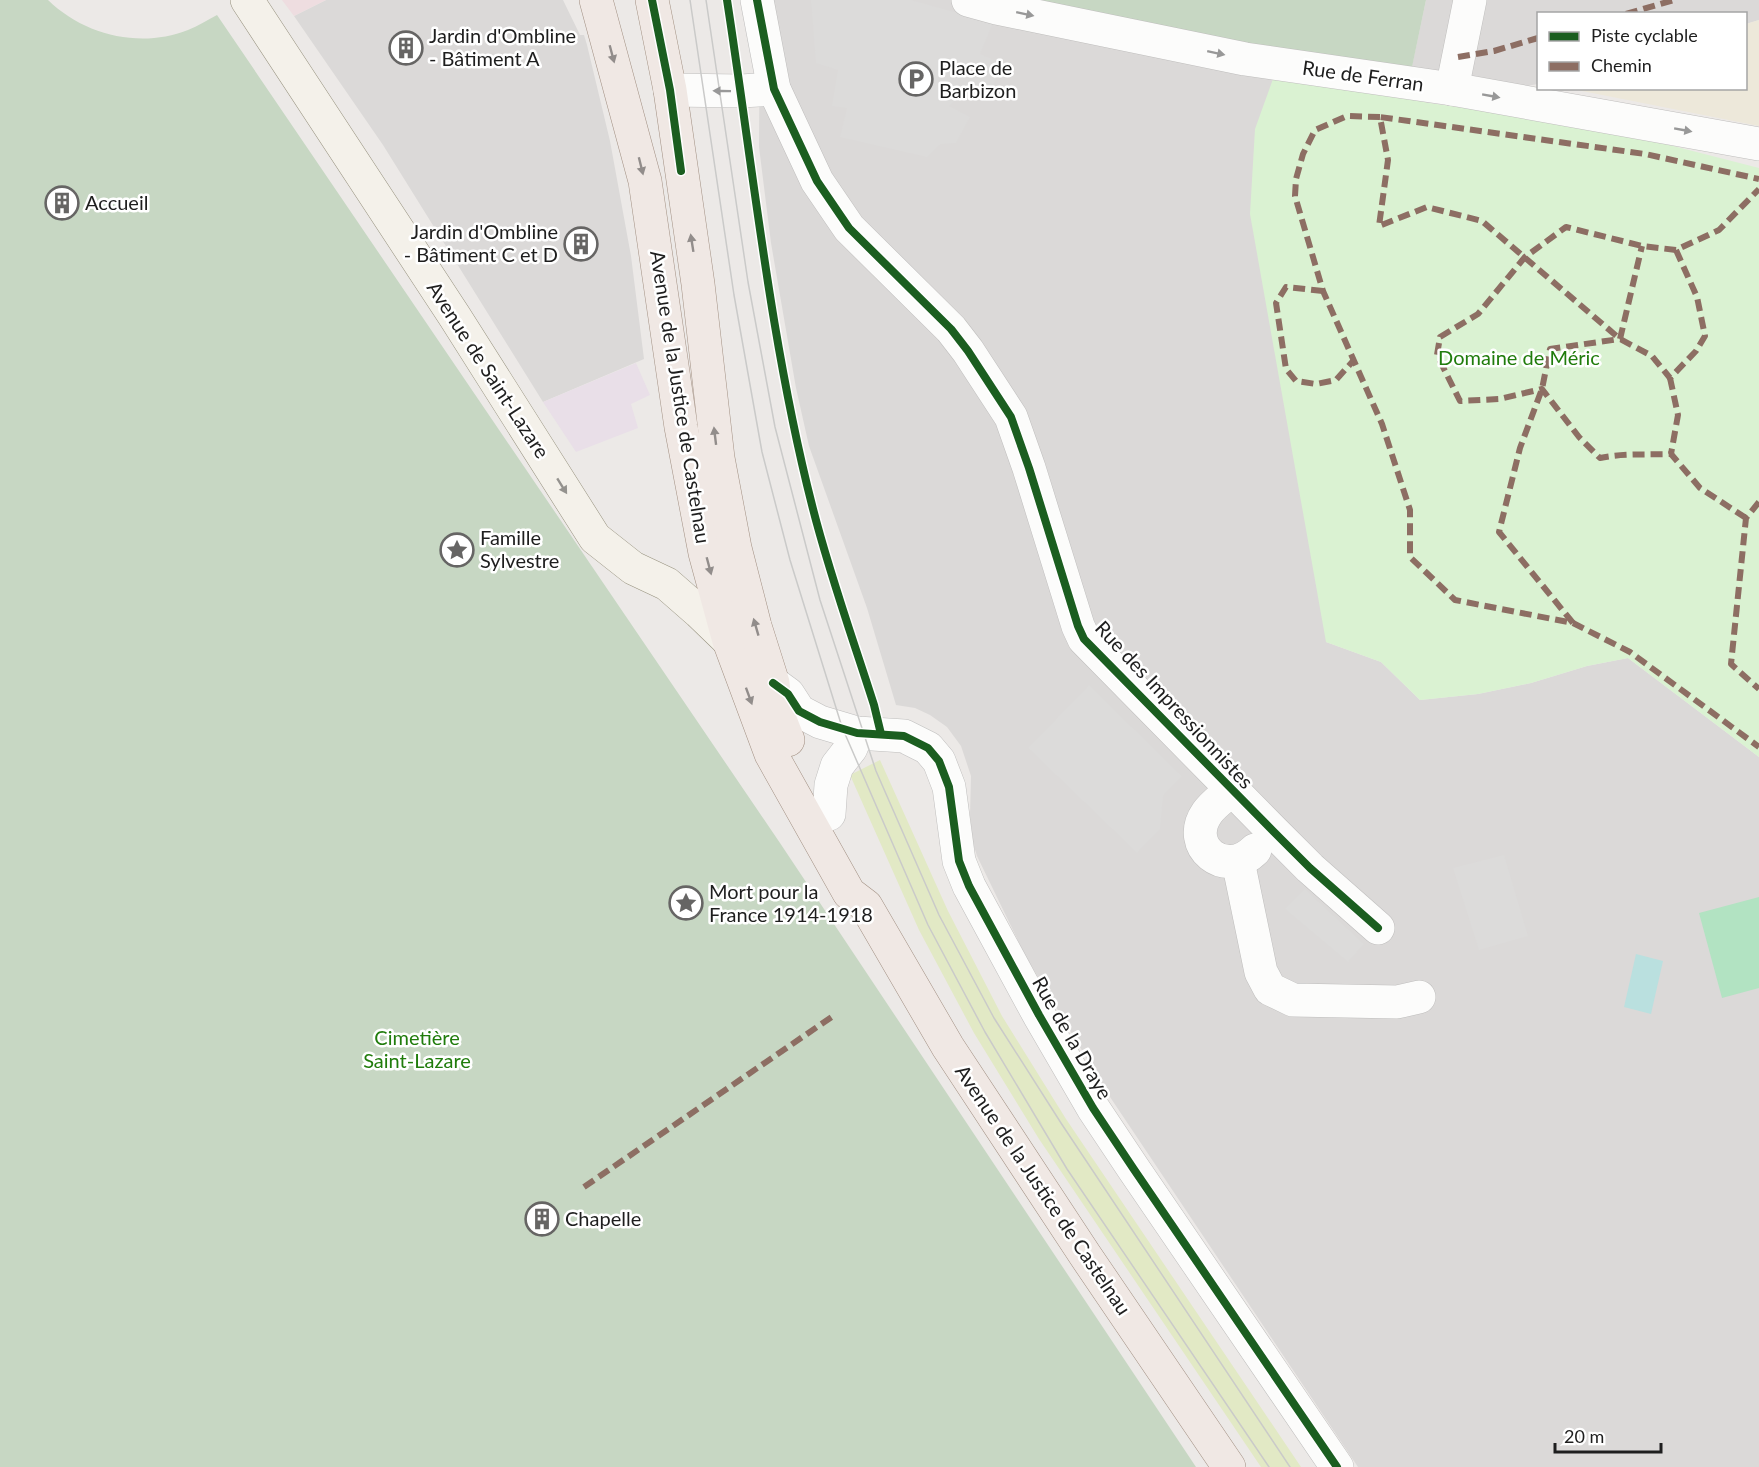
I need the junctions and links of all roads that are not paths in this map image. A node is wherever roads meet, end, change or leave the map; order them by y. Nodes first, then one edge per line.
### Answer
1 (247, 0) edge
2 (596, 0) edge
3 (652, 0) edge
4 (757, 0) edge
5 (968, 0) edge
6 (1470, 0) edge
7 (774, 89) junction
8 (1452, 89) junction
9 (670, 90) junction
10 (1759, 144) edge
11 (729, 641) junction
12 (773, 683) junction
13 (857, 733) junction
14 (1231, 790) junction
15 (829, 814) junction
16 (1274, 832) junction
17 (1238, 861) junction
18 (866, 906) junction
19 (1378, 928) dead end
20 (1419, 997) dead end
21 (1229, 1467) edge
22 (1337, 1467) edge

1 -> 11 street, Avenue de Saint-Lazare
2 -> 11 main road, Avenue de la Justice de Castelnau
3 - 9 main road, Avenue de la Justice de Castelnau
4 - 7 street, Rue des Impressionnistes
5 -> 8 street, Rue de Ferran
6 - 8 street
7 -> 9 street
7 - 14 street, Rue des Impressionnistes
8 -> 10 street, Rue de Ferran
12 -> 9 main road, Avenue de la Justice de Castelnau
11 -> 18 main road, Avenue de la Justice de Castelnau
12 - 13 street, Rue de la Draye
12 - 15 main road, Avenue de la Justice de Castelnau
13 - 15 street
13 - 22 street, Rue de la Draye
14 - 16 street, Rue des Impressionnistes
14 - 17 street
15 - 18 main road, Avenue de la Justice de Castelnau
16 - 17 street
16 - 19 street, Rue des Impressionnistes
17 - 20 street
18 - 21 main road, Avenue de la Justice de Castelnau

